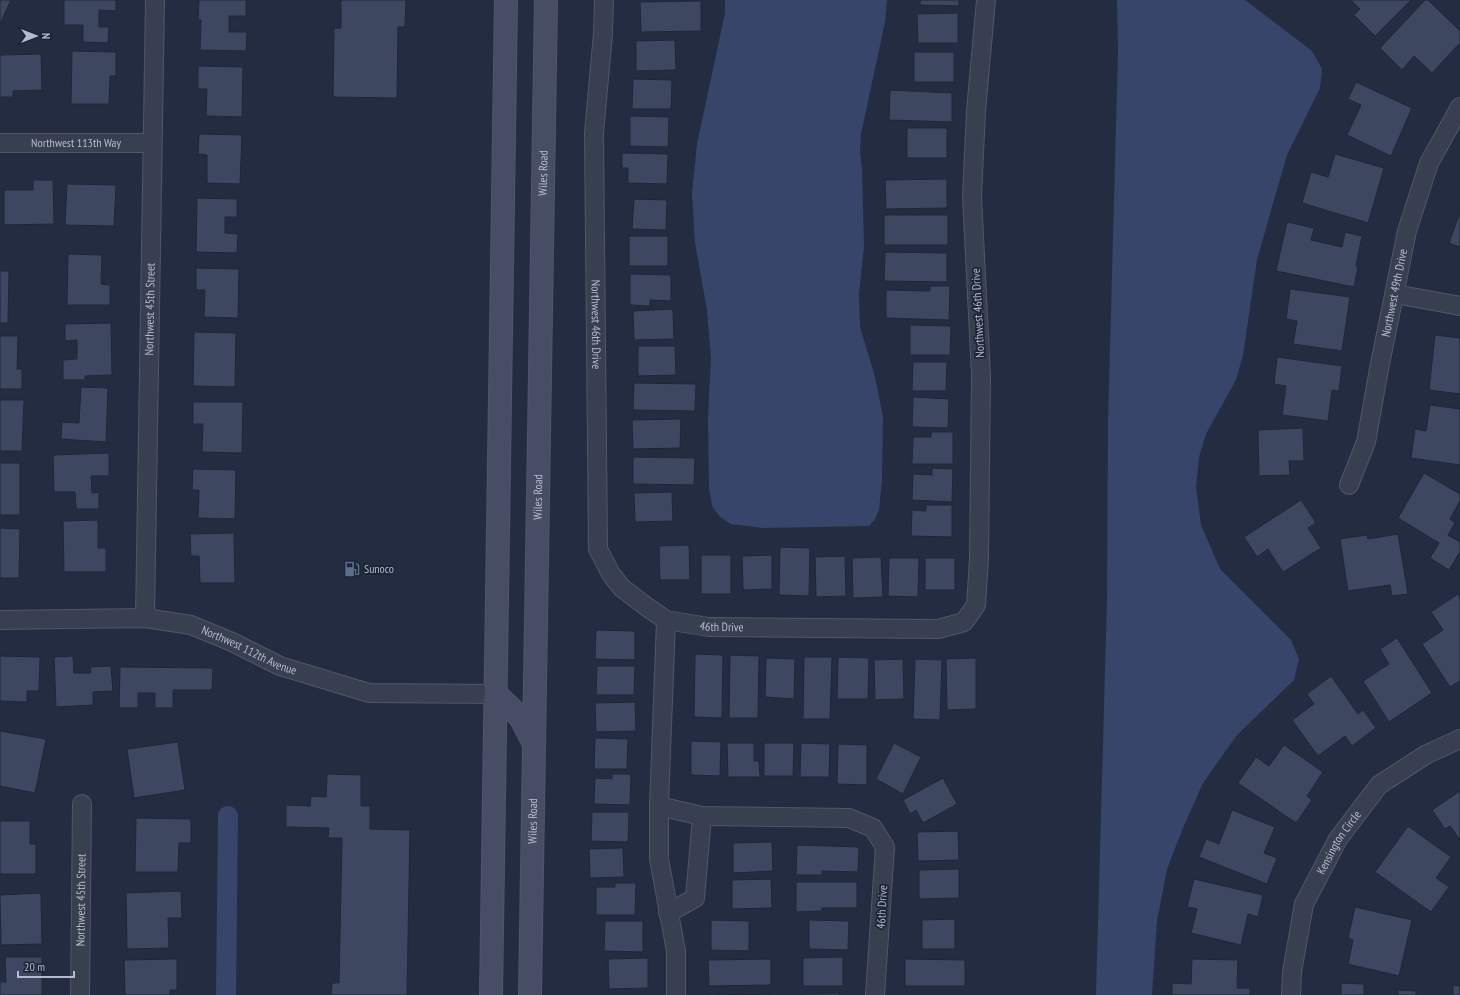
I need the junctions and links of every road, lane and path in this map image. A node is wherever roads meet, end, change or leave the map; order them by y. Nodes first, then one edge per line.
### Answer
1 (155, 0) edge
2 (506, 0) edge
3 (546, 0) edge
4 (604, 0) edge
5 (986, 0) edge
6 (1460, 108) edge
7 (0, 143) edge
8 (152, 143) junction
9 (1395, 294) junction
10 (1460, 306) edge
11 (1349, 485) dead end
12 (145, 618) junction
13 (0, 620) edge
14 (666, 620) junction
15 (964, 622) joint
16 (496, 694) junction
17 (1460, 739) edge
18 (534, 743) junction
19 (82, 804) dead end
20 (659, 806) junction
21 (702, 816) junction
22 (668, 913) junction
23 (80, 995) edge
24 (491, 995) edge
25 (530, 995) edge
26 (676, 995) edge
27 (875, 995) edge
28 (1292, 995) edge

1 - 8 street, Northwest 45th Street
2 - 16 main road
3 - 18 main road, Wiles Road
4 - 14 street, Northwest 46th Drive
5 - 15 street, Northwest 46th Drive
6 - 9 street, Northwest 49th Drive
7 - 8 street, Northwest 113th Way
8 - 12 street, Northwest 45th Street
9 - 10 street
9 - 11 street, Northwest 49th Drive
12 - 13 street, Northwest 112th Avenue
12 - 16 street, Northwest 112th Avenue
14 - 15 street, 46th Drive
14 - 20 street
16 - 18 main road
16 - 24 main road
17 - 28 street, Kensington Circle
18 - 25 main road, Wiles Road
19 - 23 street, Northwest 45th Street
20 - 21 street, 46th Drive
20 - 22 street
21 - 22 street
21 - 27 street, 46th Drive
22 - 26 street

